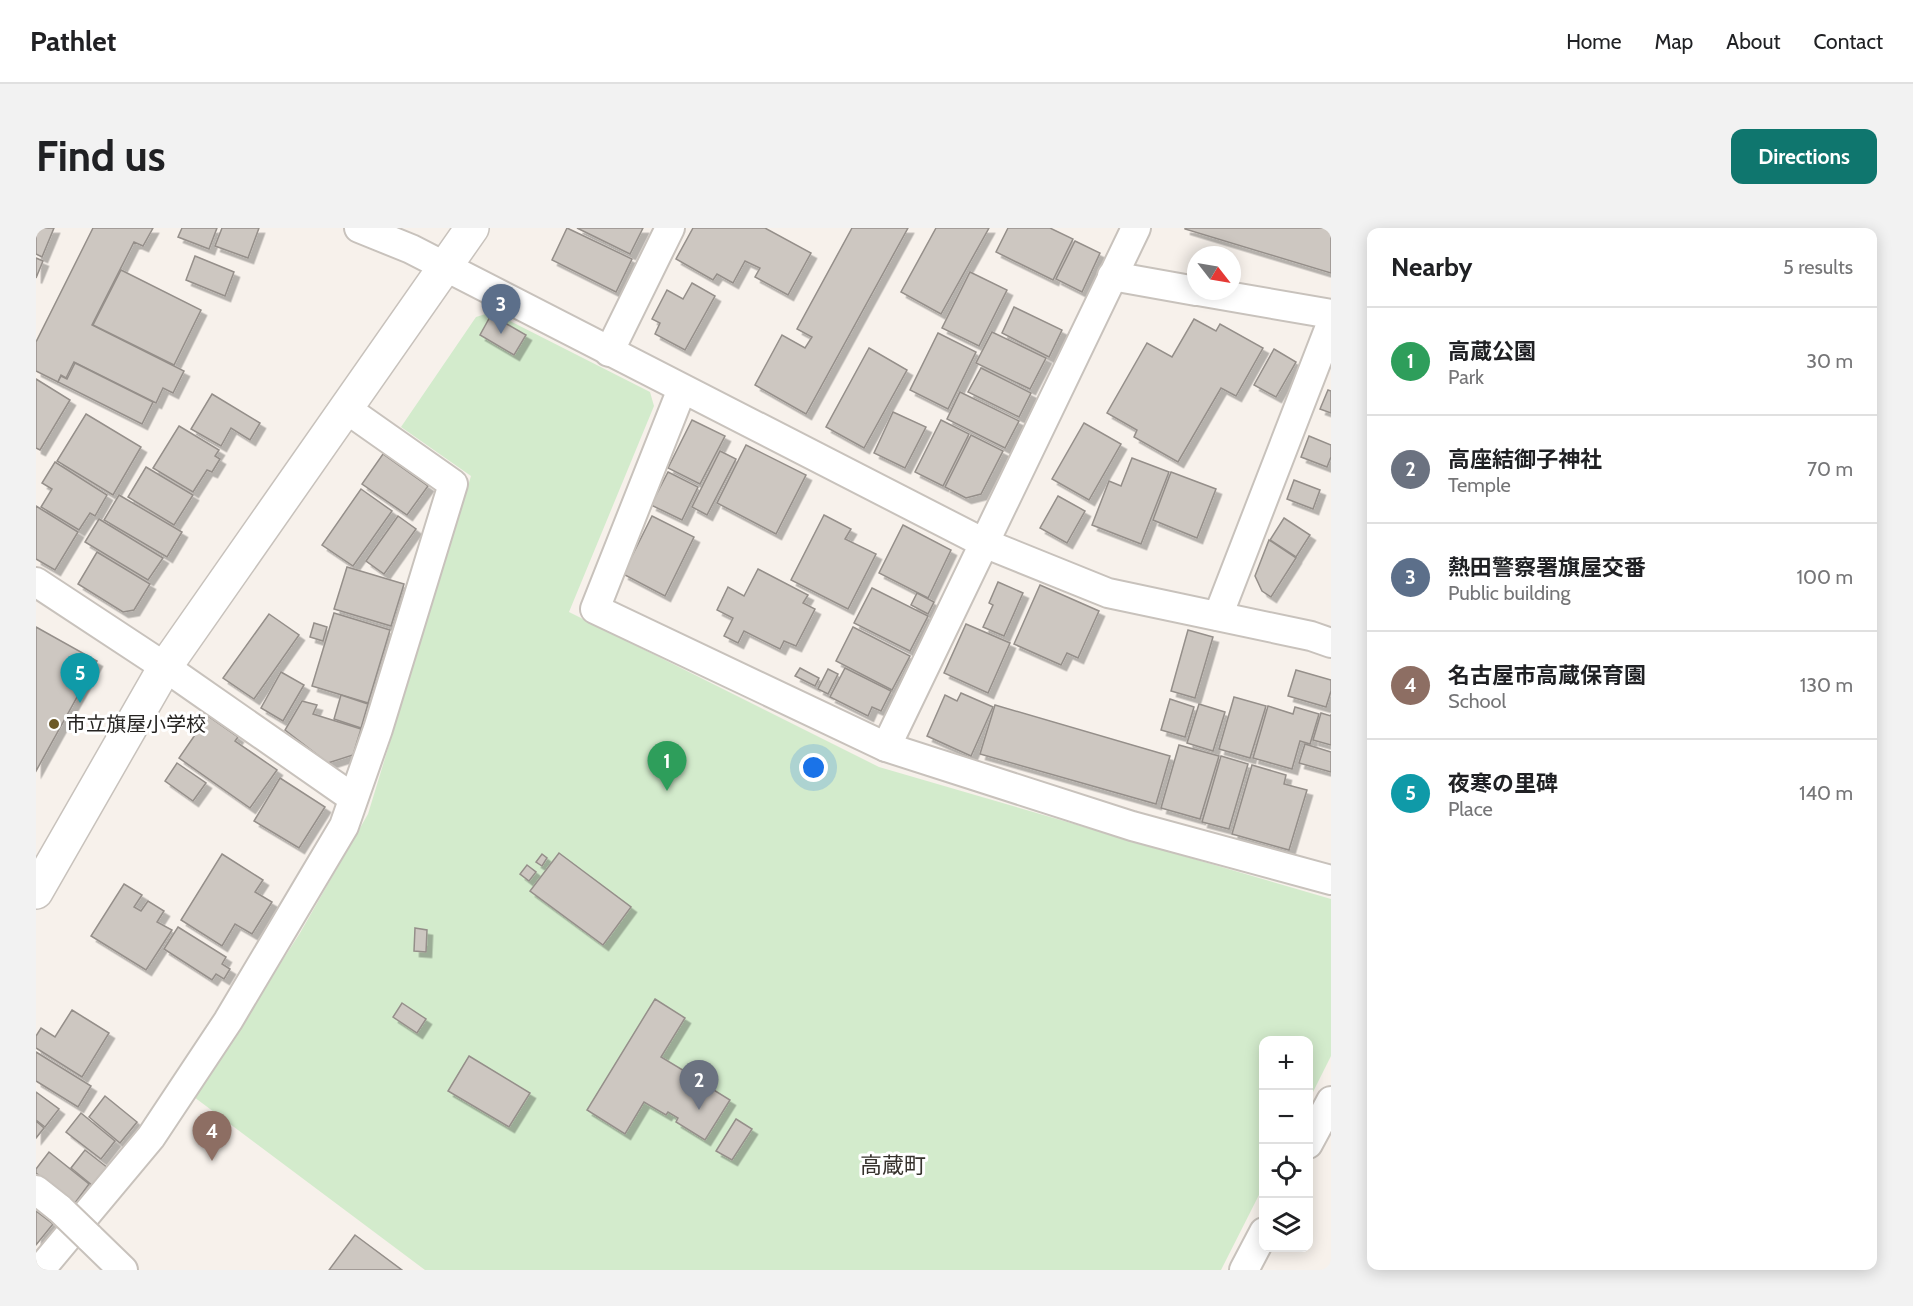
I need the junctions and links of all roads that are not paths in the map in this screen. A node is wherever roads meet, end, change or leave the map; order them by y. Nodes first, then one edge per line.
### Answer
1 (359, 228) edge
2 (472, 228) edge
3 (670, 228) edge
4 (1136, 228) edge
5 (444, 267) junction
6 (1112, 276) junction
7 (1187, 289) edge
8 (1241, 299) edge
9 (1331, 314) edge
10 (1331, 324) edge
11 (609, 352) junction
12 (682, 389) junction
13 (345, 408) junction
14 (984, 543) junction
15 (36, 582) edge
16 (1218, 616) junction
17 (1331, 643) edge
18 (165, 667) junction
19 (886, 747) junction
20 (353, 798) junction
21 (1331, 880) edge
22 (36, 892) edge
23 (1331, 1101) edge
24 (1313, 1135) edge
25 (36, 1190) edge
26 (1259, 1240) edge
27 (40, 1270) edge
28 (123, 1270) edge
29 (1244, 1270) edge

1 - 5 street
2 - 5 street
3 - 11 street
4 - 6 street
5 - 11 street
5 - 13 street
6 - 7 street
6 - 14 street
8 - 9 street
10 - 16 street
11 - 12 street
12 - 14 street
12 - 19 street
13 - 18 street
13 - 20 street
14 - 16 street
14 - 19 street
15 - 18 street
16 - 17 street
18 - 20 street
18 - 22 street
19 - 21 street
20 - 27 street
23 - 24 street
25 - 28 street, bridge
26 - 29 street

